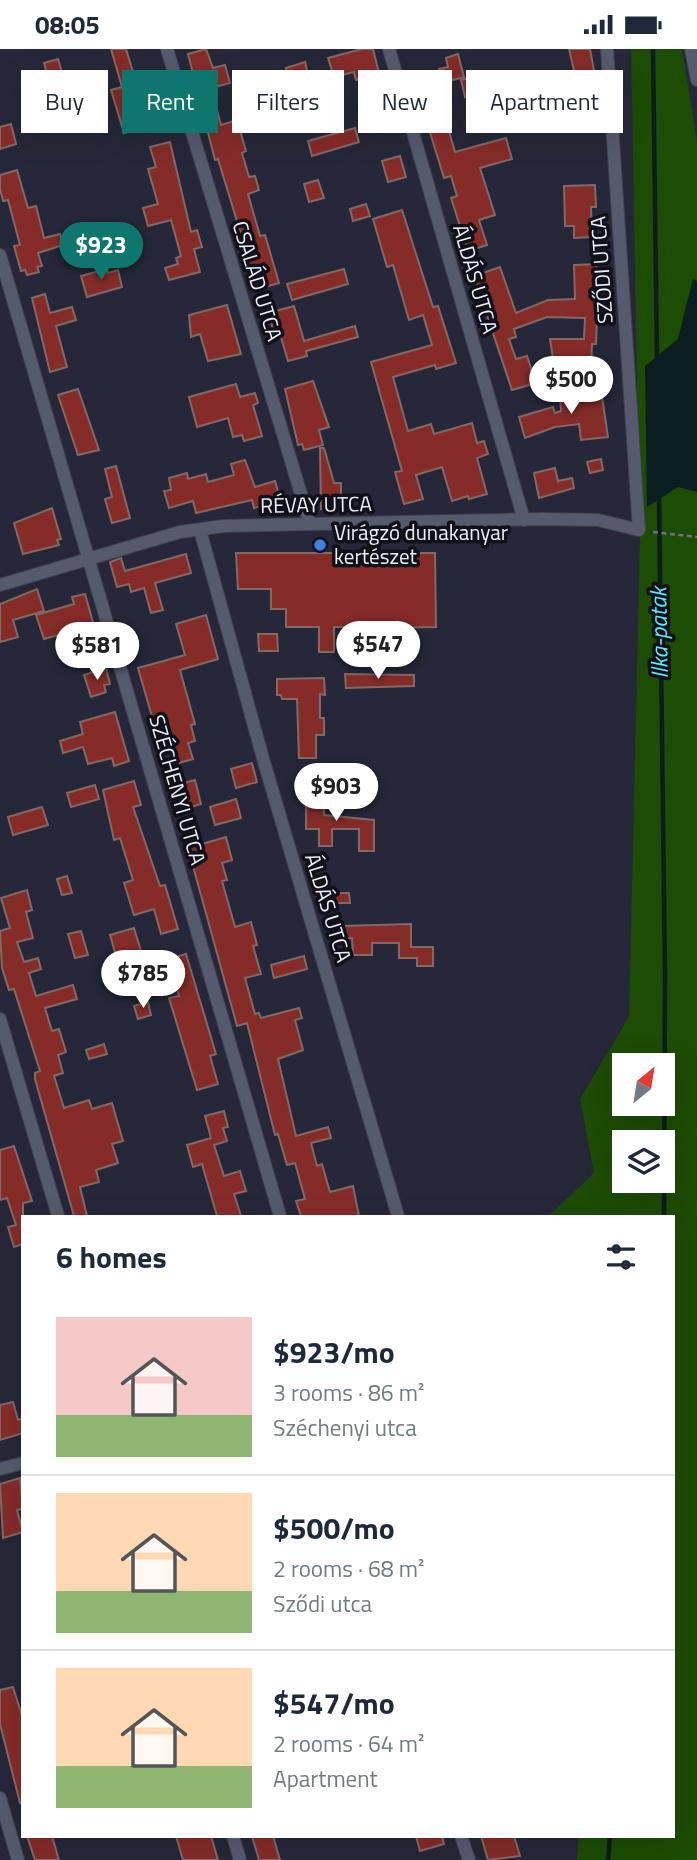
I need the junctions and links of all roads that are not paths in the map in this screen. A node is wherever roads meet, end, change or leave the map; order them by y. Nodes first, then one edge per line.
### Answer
1 (167, 49) edge
2 (389, 49) edge
3 (607, 49) edge
4 (691, 49) edge
5 (697, 79) edge
6 (0, 255) edge
7 (524, 520) junction
8 (310, 524) junction
9 (200, 530) junction
10 (639, 530) joint
11 (90, 559) junction
12 (0, 585) edge
13 (0, 1019) edge
14 (58, 1215) edge
15 (280, 1215) edge
16 (398, 1215) edge
17 (21, 1464) edge
18 (0, 1469) edge
19 (0, 1798) edge
20 (234, 1838) edge
21 (462, 1838) edge
22 (18, 1860) edge
23 (240, 1860) edge
24 (468, 1860) edge

1 - 8 street, CSALÁD UTCA
2 - 7 street, ÁLDÁS UTCA
3 - 10 street, SZŐDI UTCA
4 - 5 street
6 - 11 street, SZÉCHENYI UTCA
7 - 8 street, RÉVAY UTCA
7 - 10 street, RÉVAY UTCA
8 - 9 street, RÉVAY UTCA
9 - 11 street, RÉVAY UTCA
9 - 16 street, ÁLDÁS UTCA
11 - 12 street, RÉVAY UTCA
11 - 15 street, SZÉCHENYI UTCA
13 - 14 street
17 - 18 street
19 - 22 street
20 - 23 street
21 - 24 street

